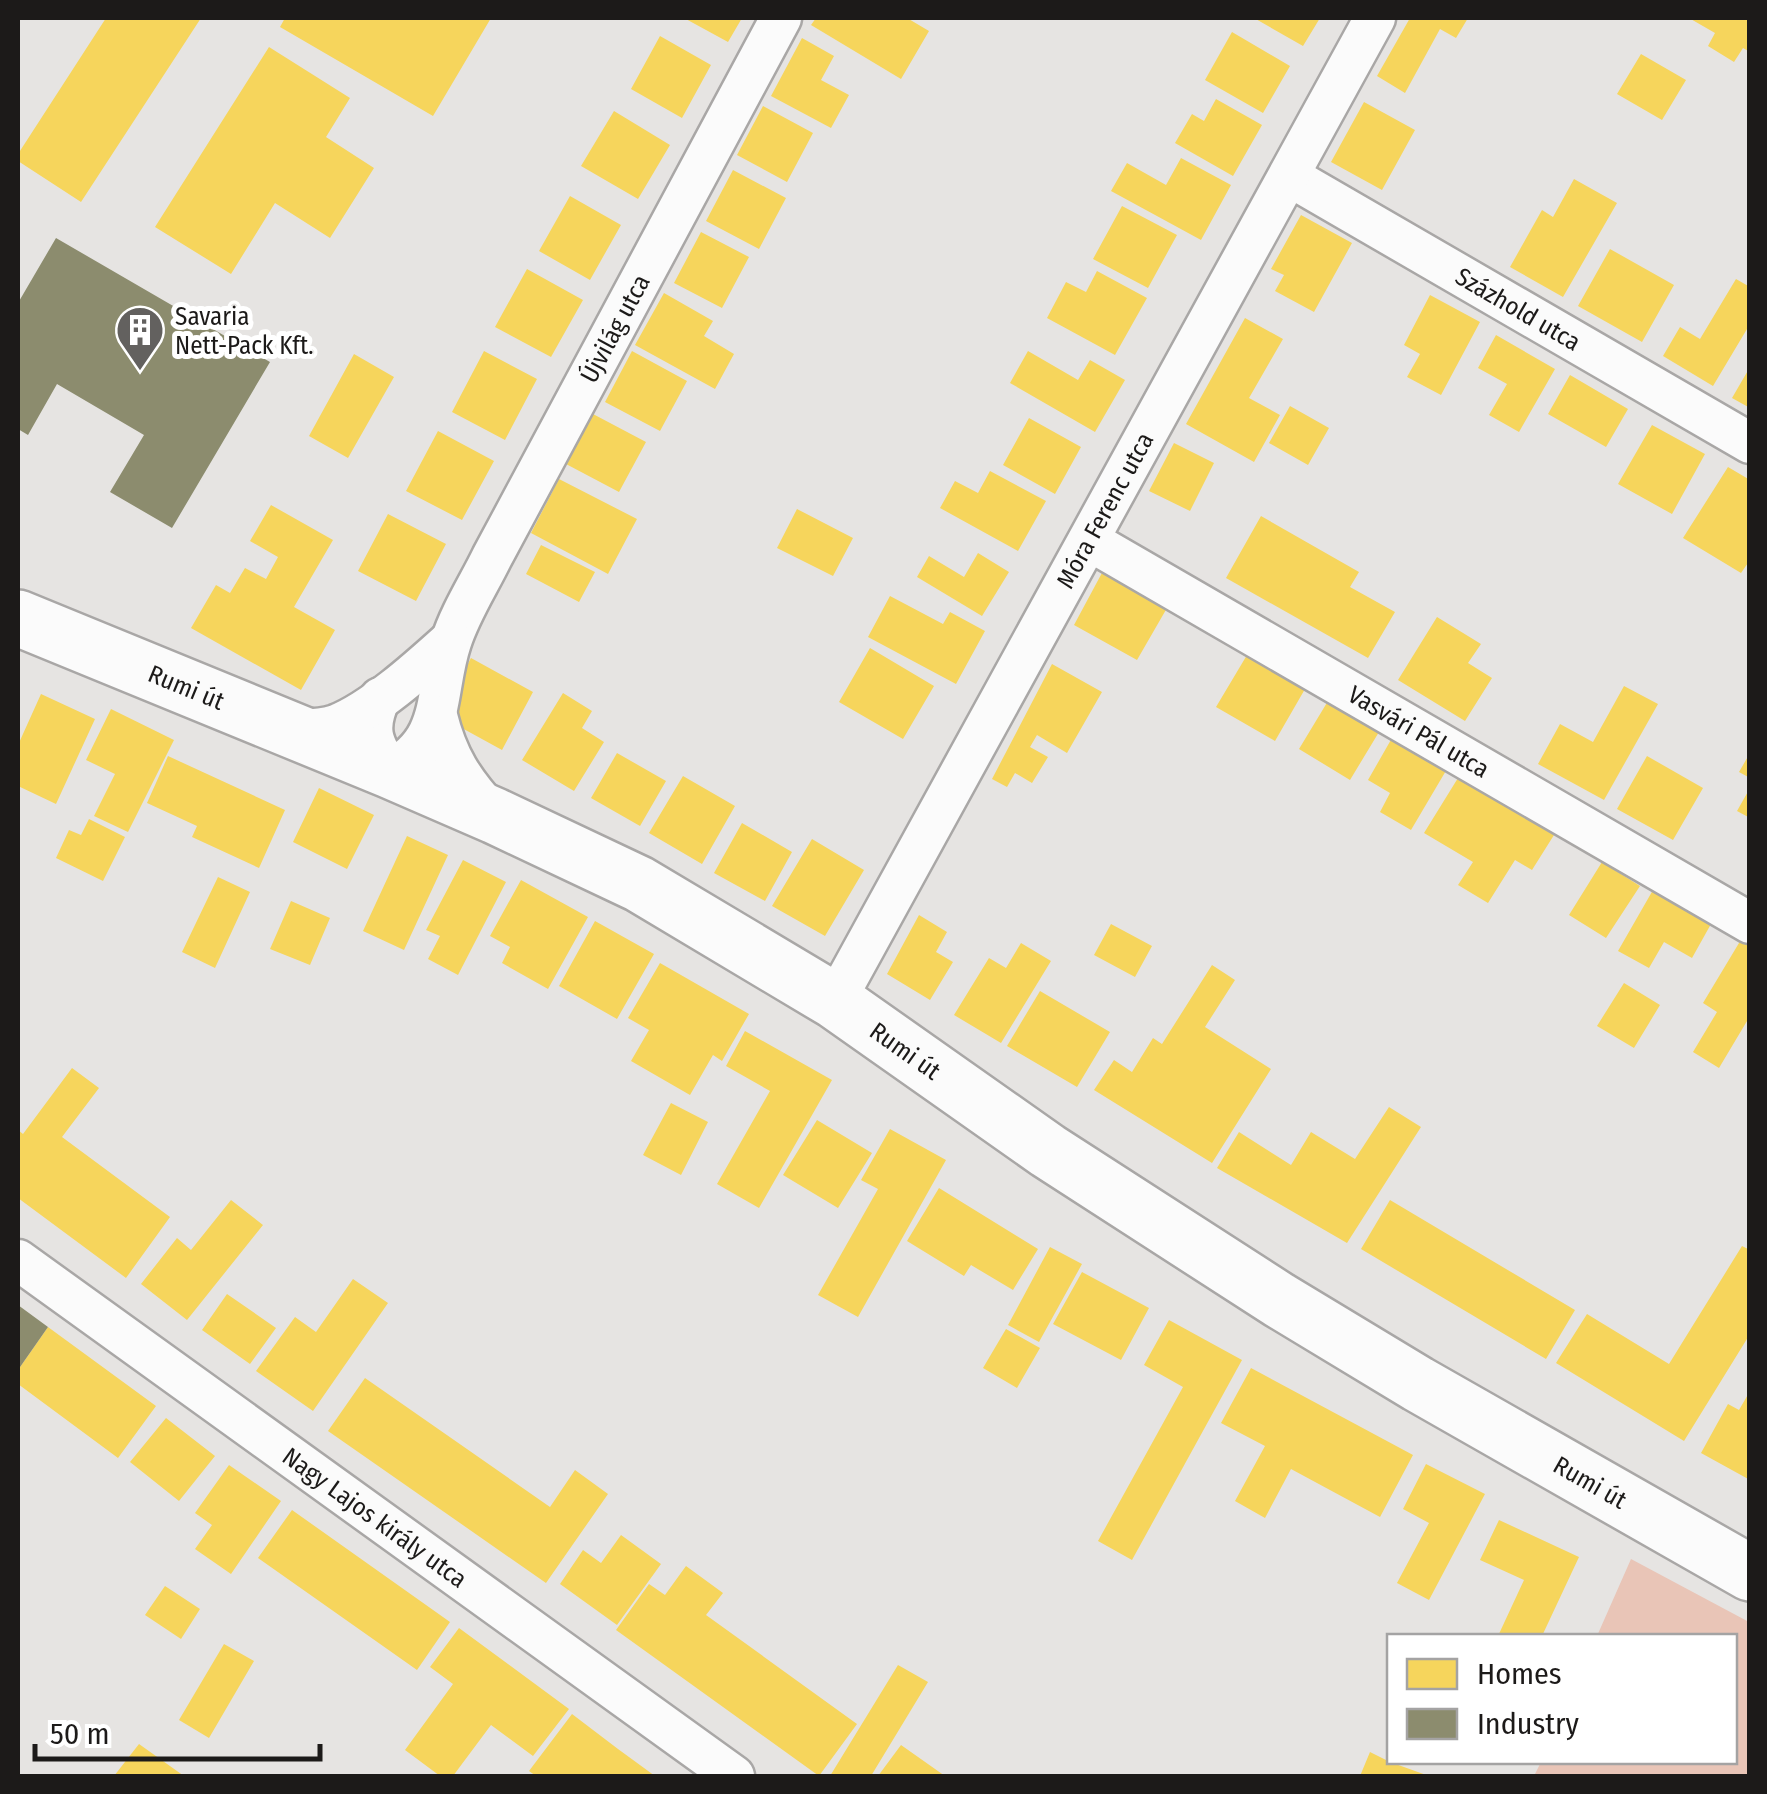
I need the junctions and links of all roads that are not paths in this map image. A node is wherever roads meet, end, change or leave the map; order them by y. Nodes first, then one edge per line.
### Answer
1 (781, 18) edge
2 (1375, 18) edge
3 (1289, 176) junction
4 (1750, 442) edge
5 (1090, 540) junction
6 (18, 618) edge
7 (451, 640) junction
8 (380, 698) junction
9 (437, 716) junction
10 (285, 728) junction
11 (389, 770) junction
12 (495, 816) junction
13 (1750, 922) edge
14 (835, 1001) junction
15 (18, 1260) edge
16 (1750, 1572) edge
17 (734, 1776) edge

1 - 7 street, Újvilág utca
2 - 3 street, Móra Ferenc utca
3 - 4 street, Százhold utca
3 - 5 street, Móra Ferenc utca
5 - 13 street, Vasvári Pál utca
5 - 14 street, Móra Ferenc utca
6 - 10 street, Rumi út
7 - 8 street, Újvilág utca
7 - 9 street, Újvilág utca
8 - 10 street, Újvilág utca
8 - 11 street
9 - 11 street, Újvilág utca
9 - 12 street, Újvilág utca
10 - 11 street, Rumi út
11 - 12 street, Rumi út
12 - 14 street, Rumi út
14 - 16 street, Rumi út
15 - 17 street, Nagy Lajos király utca

